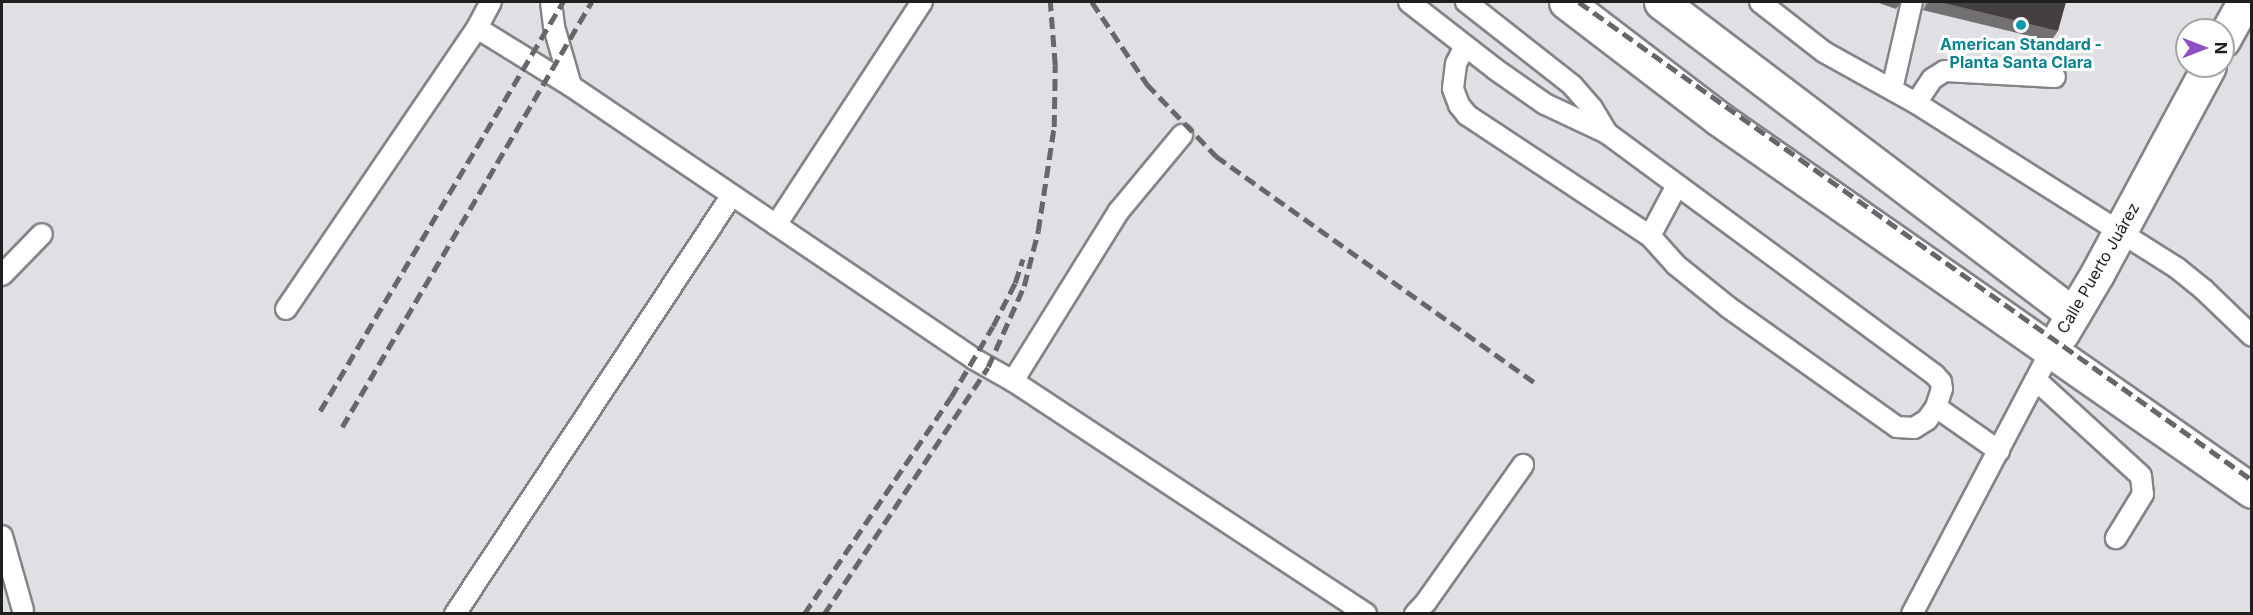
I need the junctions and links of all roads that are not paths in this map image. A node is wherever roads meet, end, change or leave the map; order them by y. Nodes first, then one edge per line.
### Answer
1 (491, 2) edge
2 (551, 2) edge
3 (922, 2) edge
4 (1409, 2) edge
5 (1466, 2) edge
6 (1566, 2) edge
7 (1661, 2) edge
8 (1760, 2) edge
9 (1912, 2) edge
10 (2244, 2) edge
11 (2235, 18) edge
12 (477, 28) junction
13 (1465, 46) junction
14 (2055, 77) dead end
15 (2203, 78) edge
16 (571, 86) junction
17 (1892, 89) junction
18 (1916, 103) junction
19 (1607, 133) junction
20 (1182, 135) dead end
21 (1676, 187) junction
22 (732, 195) junction
23 (776, 225) junction
24 (2120, 233) junction
25 (42, 234) dead end
26 (1650, 236) junction
27 (2, 275) edge
28 (286, 309) dead end
29 (2073, 314) junction
30 (2252, 336) edge
31 (2052, 350) junction
32 (2036, 380) junction
33 (1014, 381) junction
34 (1936, 407) junction
35 (1999, 451) junction
36 (1523, 465) dead end
37 (2252, 492) edge
38 (2, 536) edge
39 (2116, 538) dead end
40 (23, 610) dead end
41 (455, 614) edge
42 (1366, 614) edge
43 (1415, 614) edge
44 (1912, 614) edge

1 - 12 lane
2 - 16 lane
3 - 23 lane
4 - 13 lane
5 - 19 lane
6 - 31 street
7 - 29 street
8 - 17 lane
9 - 17 lane
10 - 11 street
12 - 16 lane
12 - 28 lane
13 - 19 lane
13 - 26 lane
14 - 18 lane
15 - 24 street, Calle Puerto Juárez
16 - 22 lane
17 - 18 lane
18 - 24 lane
19 - 21 lane
20 - 33 lane
21 - 26 lane
21 - 34 lane
22 - 23 lane
22 - 41 lane
23 - 33 lane
24 - 29 street, Calle Puerto Juárez
24 - 30 lane
25 - 27 lane
26 - 34 lane
29 - 31 street, Calle Puerto Juárez
31 - 32 lane
31 - 37 street, Calle Puerto Juárez
32 - 35 lane
32 - 39 lane
33 - 42 lane
34 - 35 lane
35 - 44 lane
36 - 43 lane
38 - 40 lane

